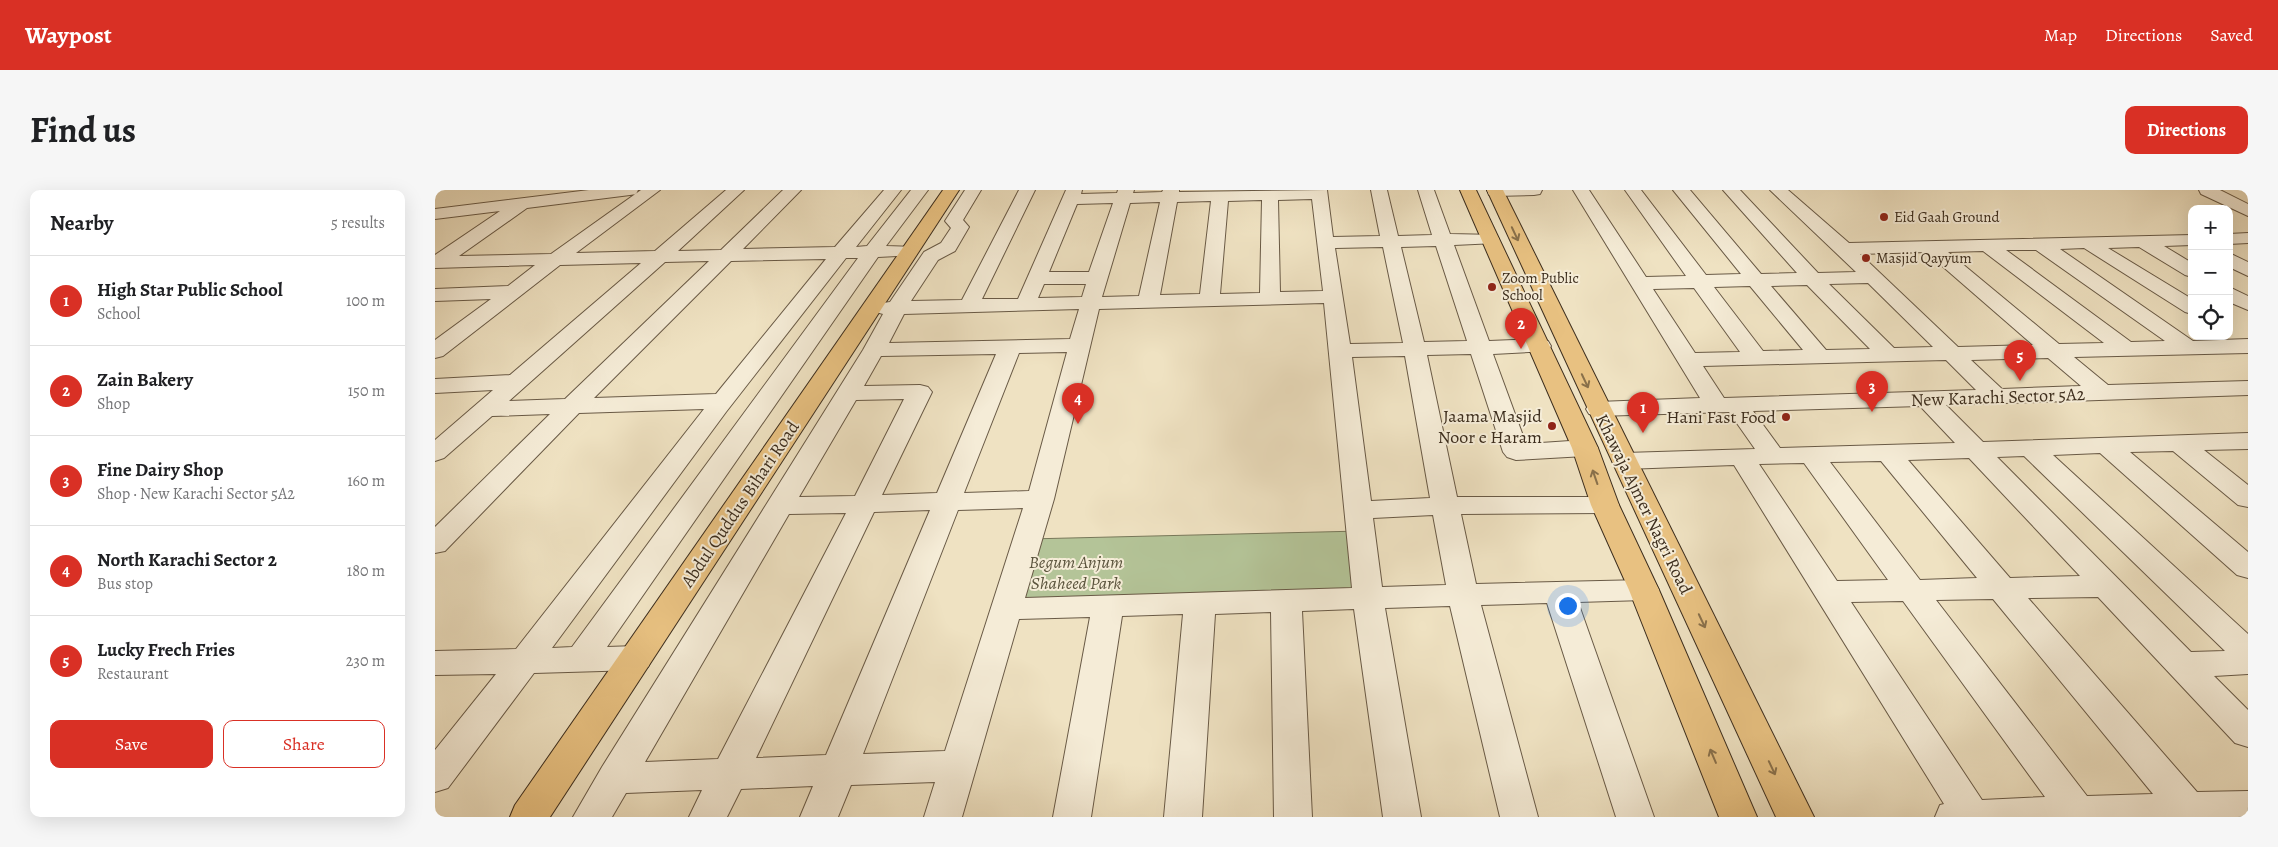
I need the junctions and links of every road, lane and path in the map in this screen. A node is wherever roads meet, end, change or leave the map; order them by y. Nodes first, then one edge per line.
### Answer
1 (630, 190) edge
2 (652, 190) edge
3 (736, 190) edge
4 (793, 190) edge
5 (893, 190) edge
6 (920, 190) edge
7 (951, 190) edge
8 (973, 190) edge
9 (1027, 190) edge
10 (1379, 190) edge
11 (1426, 190) edge
12 (1468, 190) edge
13 (1495, 190) edge
14 (1533, 190) edge
15 (1581, 190) edge
16 (1633, 190) edge
17 (1681, 190) edge
18 (1731, 190) edge
19 (1778, 190) edge
20 (2207, 190) edge
21 (1270, 192) edge
22 (1319, 192) edge
23 (1171, 193) edge
24 (1220, 193) edge
25 (1073, 194) edge
26 (1125, 194) edge
27 (524, 203) junction
28 (2248, 211) edge
29 (435, 214) edge
30 (1490, 239) junction
31 (1442, 240) junction
32 (2188, 240) edge
33 (2142, 241) junction
34 (1391, 242) junction
35 (1325, 243) junction
36 (2039, 243) junction
37 (2088, 243) junction
38 (1985, 244) junction
39 (1931, 247) junction
40 (1844, 249) junction
41 (909, 251) junction
42 (840, 252) junction
43 (872, 252) junction
44 (726, 254) junction
45 (657, 257) junction
46 (556, 259) junction
47 (2233, 261) edge
48 (437, 262) edge
49 (2188, 269) edge
50 (2248, 270) edge
51 (1873, 277) junction
52 (1038, 278) junction
53 (1755, 278) junction
54 (1812, 278) junction
55 (1700, 280) junction
56 (1639, 283) junction
57 (1094, 290) junction
58 (512, 292) junction
59 (1542, 292) junction
60 (1516, 293) junction
61 (435, 295) edge
62 (2232, 295) edge
63 (1334, 297) junction
64 (1270, 299) junction
65 (1209, 300) junction
66 (1148, 302) junction
67 (2248, 304) edge
68 (1025, 305) junction
69 (969, 306) junction
70 (2188, 306) edge
71 (885, 308) junction
72 (470, 325) junction
73 (435, 326) edge
74 (2233, 335) edge
75 (1080, 345) junction
76 (2248, 345) edge
77 (1540, 346) junction
78 (1011, 347) junction
79 (1481, 348) junction
80 (2189, 348) junction
81 (1415, 349) junction
82 (874, 350) junction
83 (2127, 350) junction
84 (435, 351) edge
85 (1341, 351) junction
86 (2056, 352) junction
87 (1953, 354) junction
88 (1888, 355) junction
89 (1819, 356) junction
90 (1757, 358) junction
91 (1688, 360) junction
92 (516, 382) junction
93 (435, 386) edge
94 (2247, 389) edge
95 (848, 393) junction
96 (2103, 393) junction
97 (1997, 397) junction
98 (1927, 399) junction
99 (721, 401) junction
100 (572, 406) junction
101 (1727, 406) junction
102 (485, 409) junction
103 (1598, 409) junction
104 (2248, 441) edge
105 (2179, 444) junction
106 (2107, 446) junction
107 (1585, 448) junction
108 (2030, 448) junction
109 (1976, 450) junction
110 (435, 453) edge
111 (1888, 453) junction
112 (1811, 455) junction
113 (1758, 457) junction
114 (1625, 461) junction
115 (1040, 499) junction
116 (2248, 499) edge
117 (948, 502) junction
118 (865, 504) junction
119 (1605, 505) junction
120 (780, 506) junction
121 (1446, 506) junction
122 (1358, 510) junction
123 (1659, 532) junction
124 (1618, 533) junction
125 (435, 544) edge
126 (2248, 568) edge
127 (2106, 586) junction
128 (2002, 588) junction
129 (1644, 590) junction
130 (1912, 590) junction
131 (1829, 592) junction
132 (1559, 593) junction
133 (1463, 596) junction
134 (1368, 598) junction
135 (1287, 601) junction
136 (1201, 603) junction
137 (1108, 606) junction
138 (1006, 609) junction
139 (2248, 653) edge
140 (636, 658) junction
141 (581, 660) junction
142 (526, 661) junction
143 (2248, 662) edge
144 (435, 663) edge
145 (2183, 665) junction
146 (2248, 734) edge
147 (957, 766) junction
148 (838, 769) junction
149 (730, 774) junction
150 (435, 777) edge
151 (615, 778) junction
152 (2248, 807) edge
153 (2188, 809) junction
154 (2079, 813) junction
155 (1962, 816) edge
156 (529, 817) edge
157 (592, 817) edge
158 (708, 817) edge
159 (819, 817) edge
160 (943, 817) edge
161 (1072, 817) edge
162 (1183, 817) edge
163 (1293, 817) edge
164 (1402, 817) edge
165 (1519, 817) edge
166 (1635, 817) edge
167 (1738, 817) edge
168 (1795, 817) edge

1 - 27 street
2 - 46 street
3 - 45 street
4 - 44 street
5 - 42 street
6 - 43 street
7 - 41 main road, Abdul Quddus Bihari Road
8 - 71 street
9 - 69 street
10 - 34 street
11 - 31 street
12 - 30 main road, Khawaja Ajmer Nagri Road
13 - 14 street
13 -> 59 main road, Khawaja Ajmer Nagri Road
15 - 56 street
16 - 55 street
17 - 53 street
18 - 54 street
19 - 40 street
20 - 28 street
21 - 22 street
21 - 24 street
21 - 64 street
22 - 35 street
23 - 24 street
23 - 26 street
23 - 66 street
24 - 65 street
25 - 26 street
25 - 52 street
26 - 57 street
27 - 29 street
27 - 48 street
30 - 31 street
30 - 60 main road, Khawaja Ajmer Nagri Road
31 - 34 street
31 - 79 street
32 - 33 street
33 - 37 street
33 - 49 street
34 - 35 street
34 - 81 street
35 - 63 street
36 - 37 street
36 - 38 street
36 - 80 street
37 - 70 street
38 - 39 street
38 - 83 street
39 - 40 street
39 - 86 street
40 - 51 street
41 - 43 street
41 - 71 main road, Abdul Quddus Bihari Road
42 - 43 street
42 - 44 street
42 - 99 street
43 - 141 street
44 - 45 street
44 - 100 street
45 - 46 street
45 - 92 street
46 - 48 street
46 - 58 street
47 - 50 street
51 - 54 street
51 - 87 street
52 - 57 street
52 - 68 street
53 - 54 street
53 - 55 street
53 - 89 street
54 - 88 street
55 - 56 street
55 - 90 street
56 - 91 street
57 - 66 street
57 - 68 street
57 - 75 street
58 - 61 street
58 - 72 street
59 - 60 main road
59 -> 103 main road, Khawaja Ajmer Nagri Road
60 - 77 main road, Khawaja Ajmer Nagri Road
62 - 67 street
63 - 64 street
63 - 85 street
64 - 65 street
65 - 66 street
68 - 69 street
69 - 71 street
71 - 82 street
71 - 140 main road, Abdul Quddus Bihari Road
72 - 73 street
72 - 84 street
74 - 76 street
75 - 78 street
75 - 115 street
76 - 80 street
77 - 79 street
77 - 107 main road, Khawaja Ajmer Nagri Road
78 - 82 street
78 - 117 street
79 - 81 street
79 - 107 street
80 - 83 street
81 - 85 street
81 - 121 street
82 - 95 street
83 - 86 street
85 - 122 street
86 - 87 street
86 - 96 street
87 - 88 street
87 - 97 street
88 - 89 street
89 - 90 street
90 - 91 street
91 - 101 street
92 - 93 street
92 - 102 street
94 - 96 street, New Karachi Sector 5A2
95 - 118 street
95 - 120 street
96 - 97 street, New Karachi Sector 5A2
97 - 98 street, New Karachi Sector 5A2
98 - 101 street, New Karachi Sector 5A2
98 - 109 street
99 - 100 street
99 - 142 street
100 - 102 street
100 - 125 street
101 - 103 street, New Karachi Sector 5A2
101 - 113 street
102 - 110 street
103 - 114 main road, Khawaja Ajmer Nagri Road
104 - 105 street
105 - 106 street
105 - 116 street
106 - 108 street
106 - 126 street
119 -> 107 main road, Khawaja Ajmer Nagri Road
108 - 109 street
108 - 139 street
109 - 111 street
109 - 127 street
111 - 112 street
111 - 128 street
112 - 113 street
112 - 130 street
113 - 114 street
113 - 131 street
114 - 123 main road, Khawaja Ajmer Nagri Road
115 - 117 street
115 - 138 street
117 - 118 street
117 - 148 street
118 - 120 street
118 - 149 street
119 - 121 street
119 - 124 main road, Khawaja Ajmer Nagri Road
120 - 151 street
121 - 122 street
121 - 133 street
122 - 134 street
123 - 124 main road
123 -> 168 main road, Khawaja Ajmer Nagri Road
124 - 129 main road, Khawaja Ajmer Nagri Road
127 - 128 street
127 - 145 street
128 - 130 street
128 - 153 street
129 - 132 street
167 -> 129 main road, Khawaja Ajmer Nagri Road
130 - 131 street
130 - 154 street
131 - 155 street
132 - 133 street
132 - 166 street
133 - 134 street
133 - 165 street
134 - 135 street
134 - 164 street
135 - 136 street
135 - 163 street
136 - 137 street
136 - 162 street
137 - 138 street
137 - 161 street
138 - 147 street
140 - 141 street
140 - 156 main road, Abdul Quddus Bihari Road
141 - 142 street
142 - 144 street
142 - 150 street
143 - 145 street
145 - 146 street
147 - 148 street
147 - 160 street
148 - 149 street
148 - 159 street
149 - 151 street
149 - 158 street
151 - 157 street
152 - 153 street
153 - 154 street
154 - 155 street

